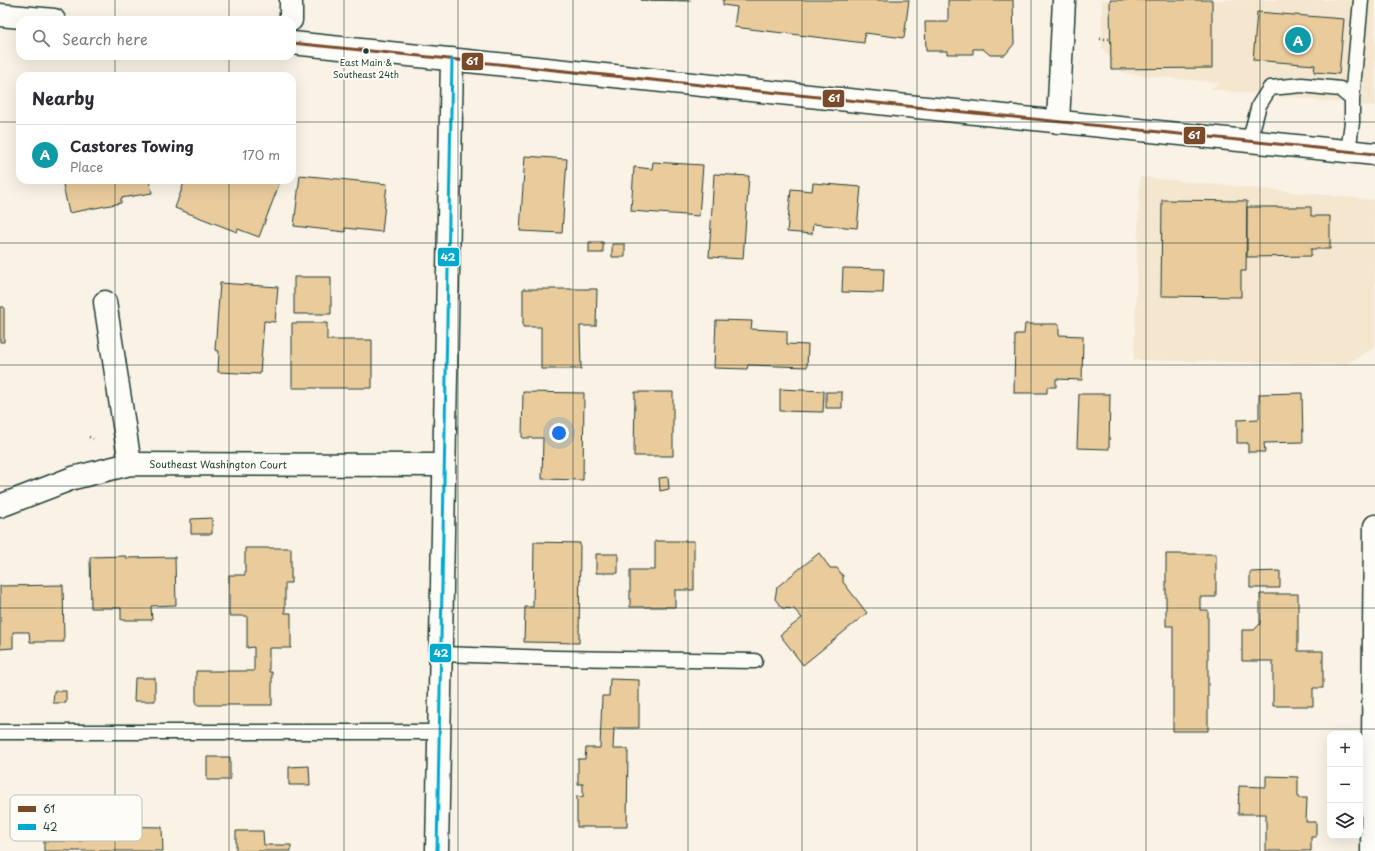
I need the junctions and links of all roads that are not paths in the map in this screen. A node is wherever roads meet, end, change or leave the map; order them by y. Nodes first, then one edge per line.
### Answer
1 (291, 0) edge
2 (1064, 0) edge
3 (1361, 0) edge
4 (0, 15) edge
5 (16, 16) edge
6 (291, 16) edge
7 (296, 43) edge
8 (452, 59) junction
9 (1352, 99) junction
10 (1058, 122) junction
11 (1249, 142) junction
12 (1348, 152) junction
13 (1375, 154) edge
14 (105, 302) dead end
15 (130, 464) junction
16 (443, 465) junction
17 (0, 506) edge
18 (1375, 526) edge
19 (1375, 561) edge
20 (441, 654) junction
21 (755, 661) dead end
22 (0, 732) edge
23 (439, 732) junction
24 (437, 851) edge
25 (1372, 851) edge

1 - 6 street
2 - 10 street
3 - 9 lane
4 - 5 street
7 - 8 street
8 - 10 street
8 - 16 street
9 - 11 lane
9 - 12 lane
10 - 11 street
11 - 12 street
12 - 13 street
14 - 15 street
15 - 16 street, Southeast Washington Court
15 - 17 street, Southeast Washington Court
16 - 20 street
18 - 19 street
19 - 25 street
20 - 21 lane
20 - 23 street
22 - 23 lane
23 - 24 street

